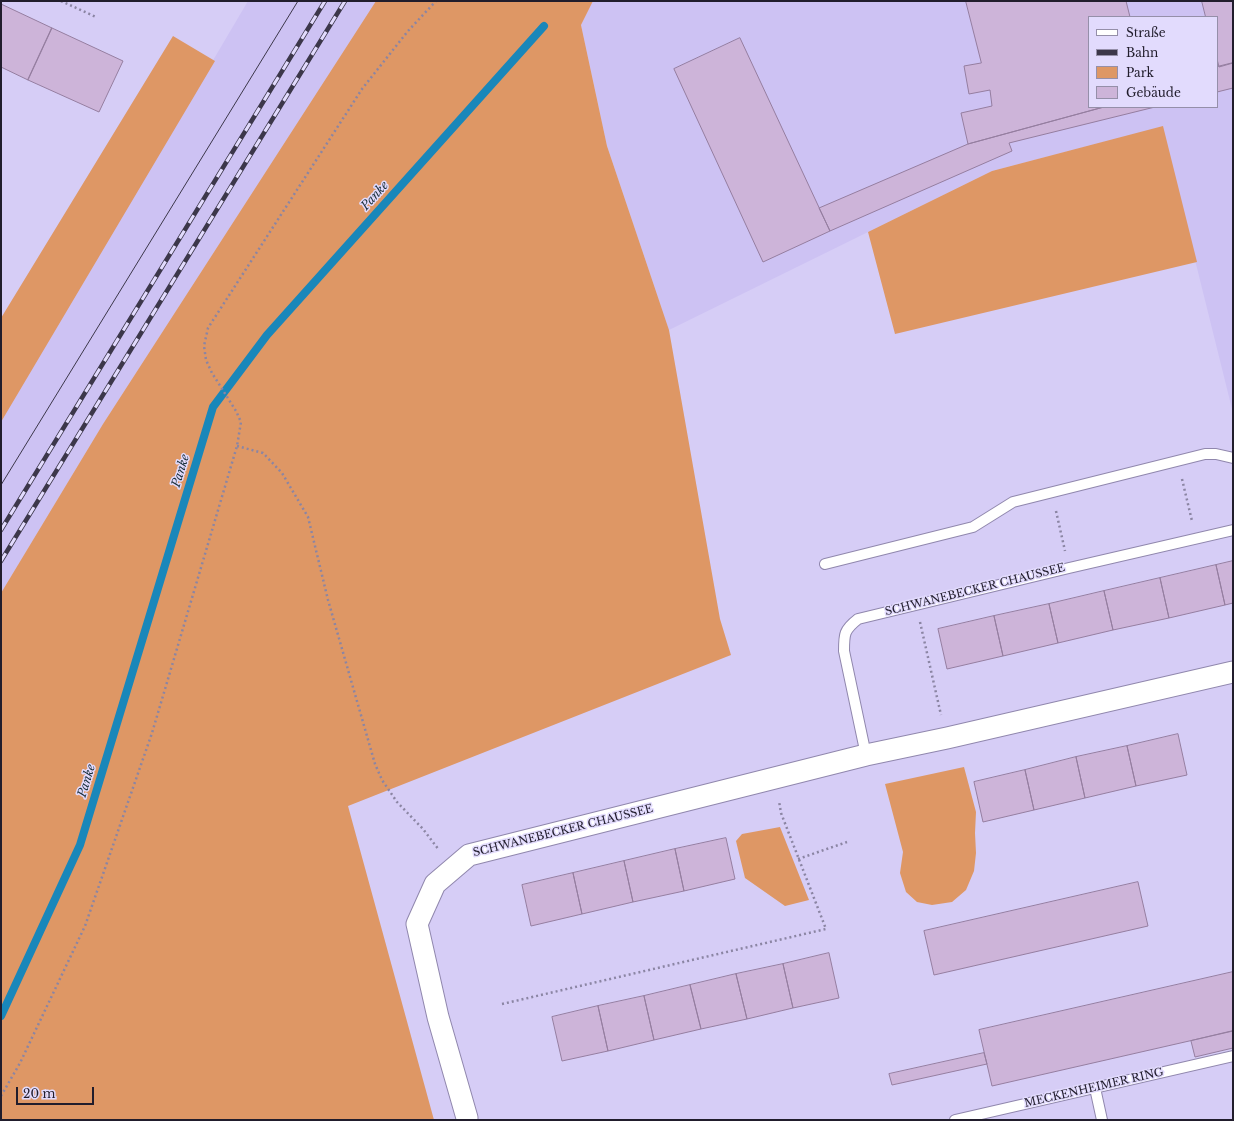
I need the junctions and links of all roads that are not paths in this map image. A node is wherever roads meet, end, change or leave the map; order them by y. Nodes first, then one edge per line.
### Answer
1 (1233, 458) edge
2 (1233, 530) edge
3 (825, 564) dead end
4 (1233, 672) edge
5 (866, 755) junction
6 (1233, 1056) edge
7 (1095, 1088) junction
8 (467, 1118) dead end
9 (955, 1120) edge
10 (1102, 1120) edge

1 - 3 lane
2 - 5 lane, SCHWANEBECKER CHAUSSEE
4 - 5 street, SCHWANEBECKER CHAUSSEE
5 - 8 street, SCHWANEBECKER CHAUSSEE
6 - 7 lane, MECKENHEIMER RING
7 - 9 lane, MECKENHEIMER RING
7 - 10 lane

